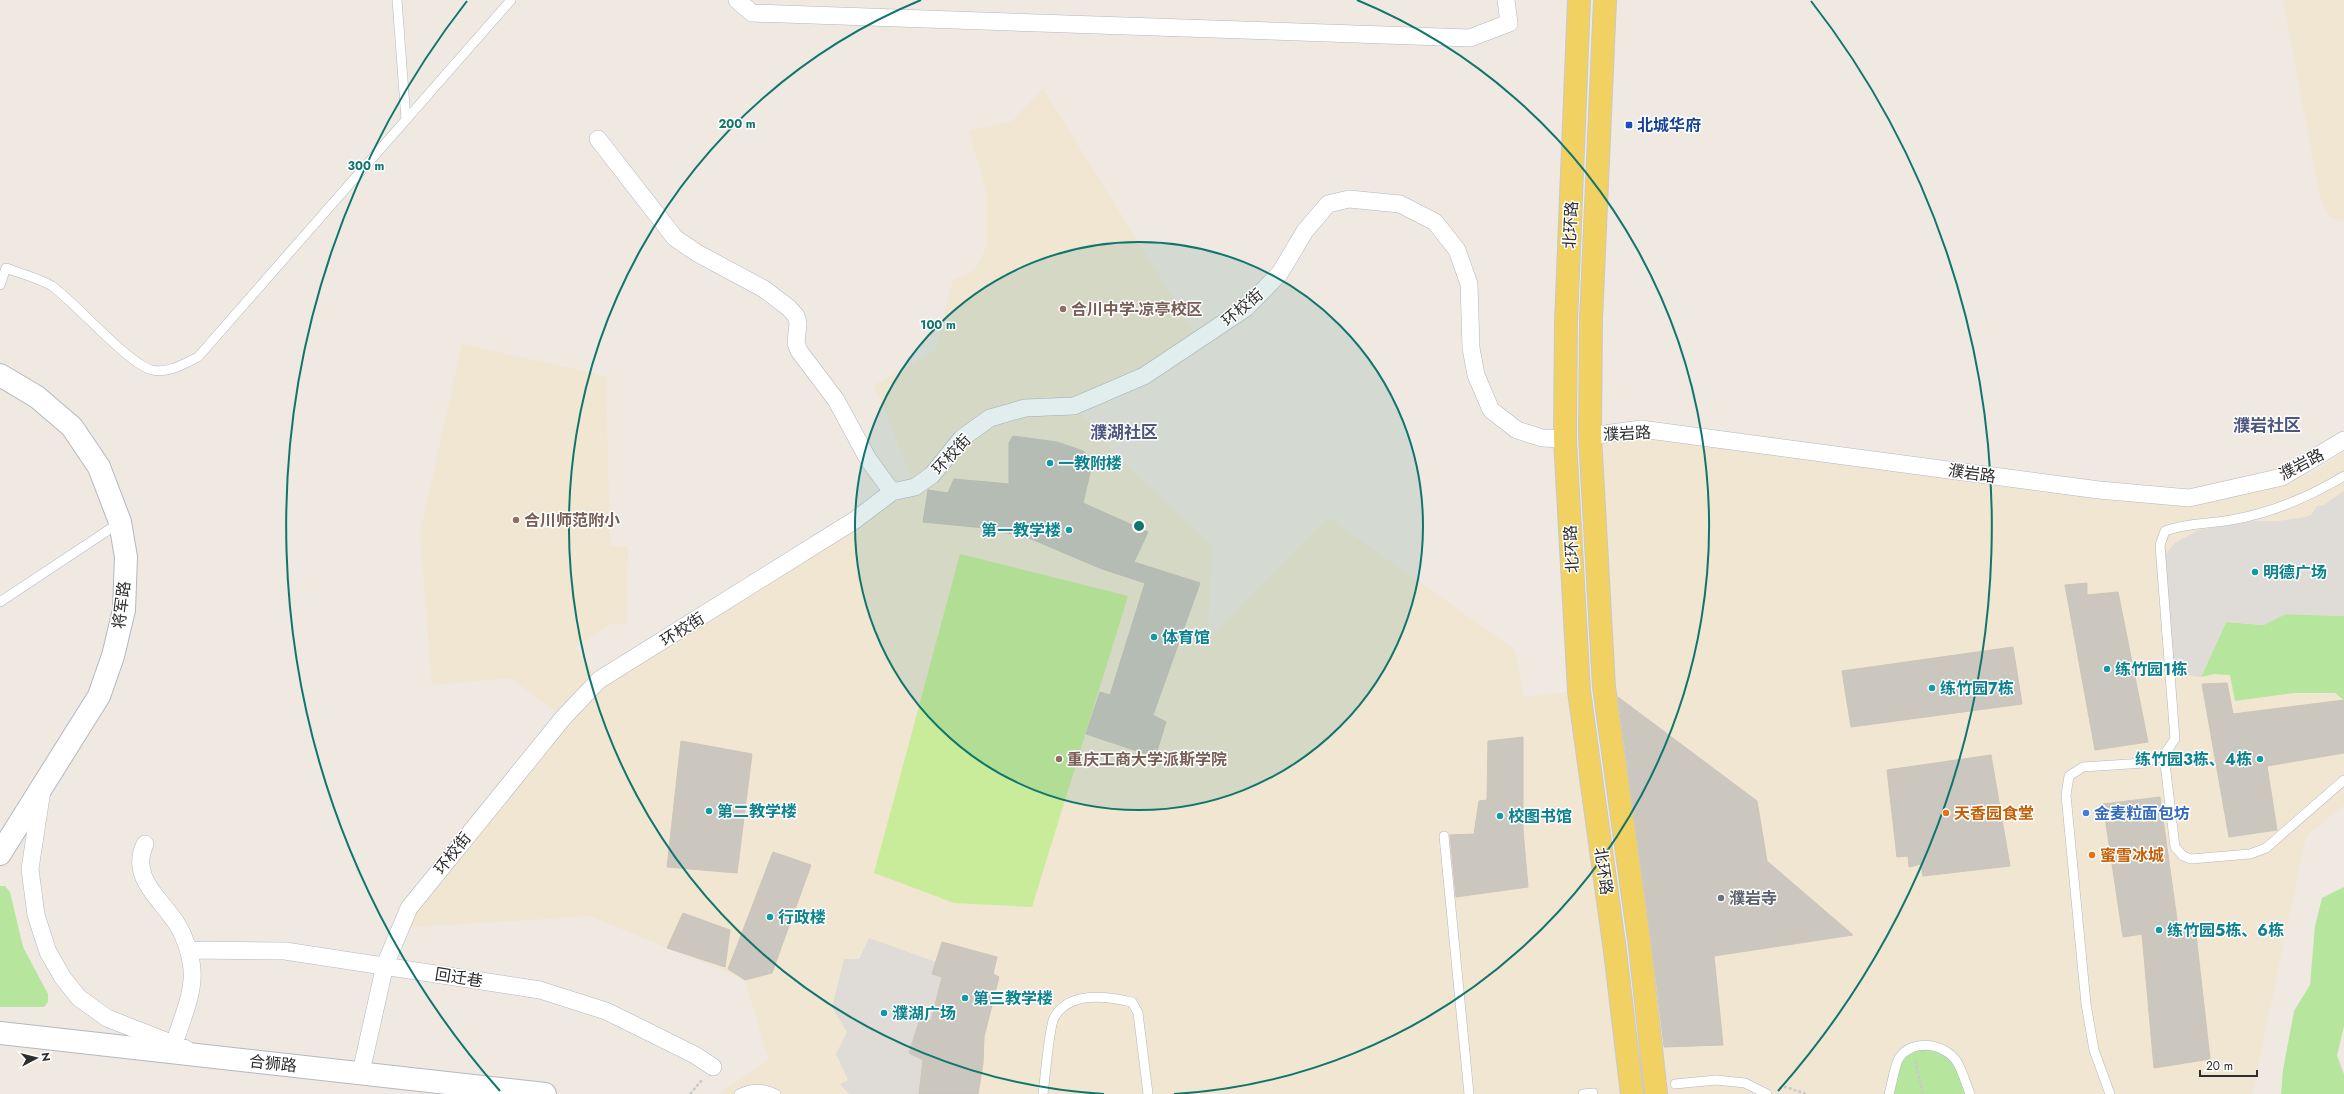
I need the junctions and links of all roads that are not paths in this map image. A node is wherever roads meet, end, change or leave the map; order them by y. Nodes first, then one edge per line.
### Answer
1 (397, 0) edge
2 (511, 0) edge
3 (737, 0) edge
4 (1506, 0) edge
5 (1579, 0) edge
6 (1605, 0) edge
7 (406, 120) junction
8 (598, 139) dead end
9 (3, 266) edge
10 (0, 285) edge
11 (0, 374) edge
12 (1590, 436) junction
13 (1565, 439) junction
14 (2344, 440) edge
15 (2344, 476) edge
16 (892, 492) junction
17 (120, 522) junction
18 (0, 602) edge
19 (2164, 755) junction
20 (2344, 780) edge
21 (42, 790) junction
22 (1444, 836) dead end
23 (145, 844) dead end
24 (0, 854) edge
25 (188, 950) junction
26 (385, 965) junction
27 (0, 1033) edge
28 (174, 1044) junction
29 (203, 1055) junction
30 (713, 1068) dead end
31 (361, 1072) junction
32 (1675, 1084) dead end
33 (1593, 1093) dead end
34 (545, 1094) edge
35 (739, 1094) edge
36 (776, 1094) edge
37 (1043, 1094) edge
38 (1148, 1094) edge
39 (1469, 1094) edge
40 (1582, 1094) edge
41 (1632, 1094) edge
42 (1656, 1094) edge
43 (1766, 1094) edge
44 (1889, 1094) edge
45 (1970, 1094) edge
46 (2110, 1094) edge

1 - 7 lane
2 - 7 lane
3 - 4 street
5 - 13 main road, 北环路
6 - 12 main road, 北环路
7 - 9 lane
8 - 16 street
9 - 10 lane
11 - 17 main road, 将军路
12 - 14 street, 濮岩路
12 - 42 main road, 北环路
13 - 16 street, 环校街
13 - 41 main road, 北环路
15 - 19 lane
16 - 26 street, 环校街
17 - 18 lane
17 - 21 main road, 将军路
19 - 20 lane
19 - 46 lane
21 - 24 main road, 将军路
21 - 28 street
22 - 39 lane
23 - 25 street
25 - 26 street, 回迁巷
25 - 28 street
26 - 30 street, 回迁巷
26 - 31 street, 环校街
27 - 29 main road, 合狮路
28 - 29 street
29 - 31 main road, 合狮路
31 - 34 main road, 合狮路
32 - 43 lane
33 - 40 lane
35 - 36 lane
37 - 38 lane
44 - 45 lane

